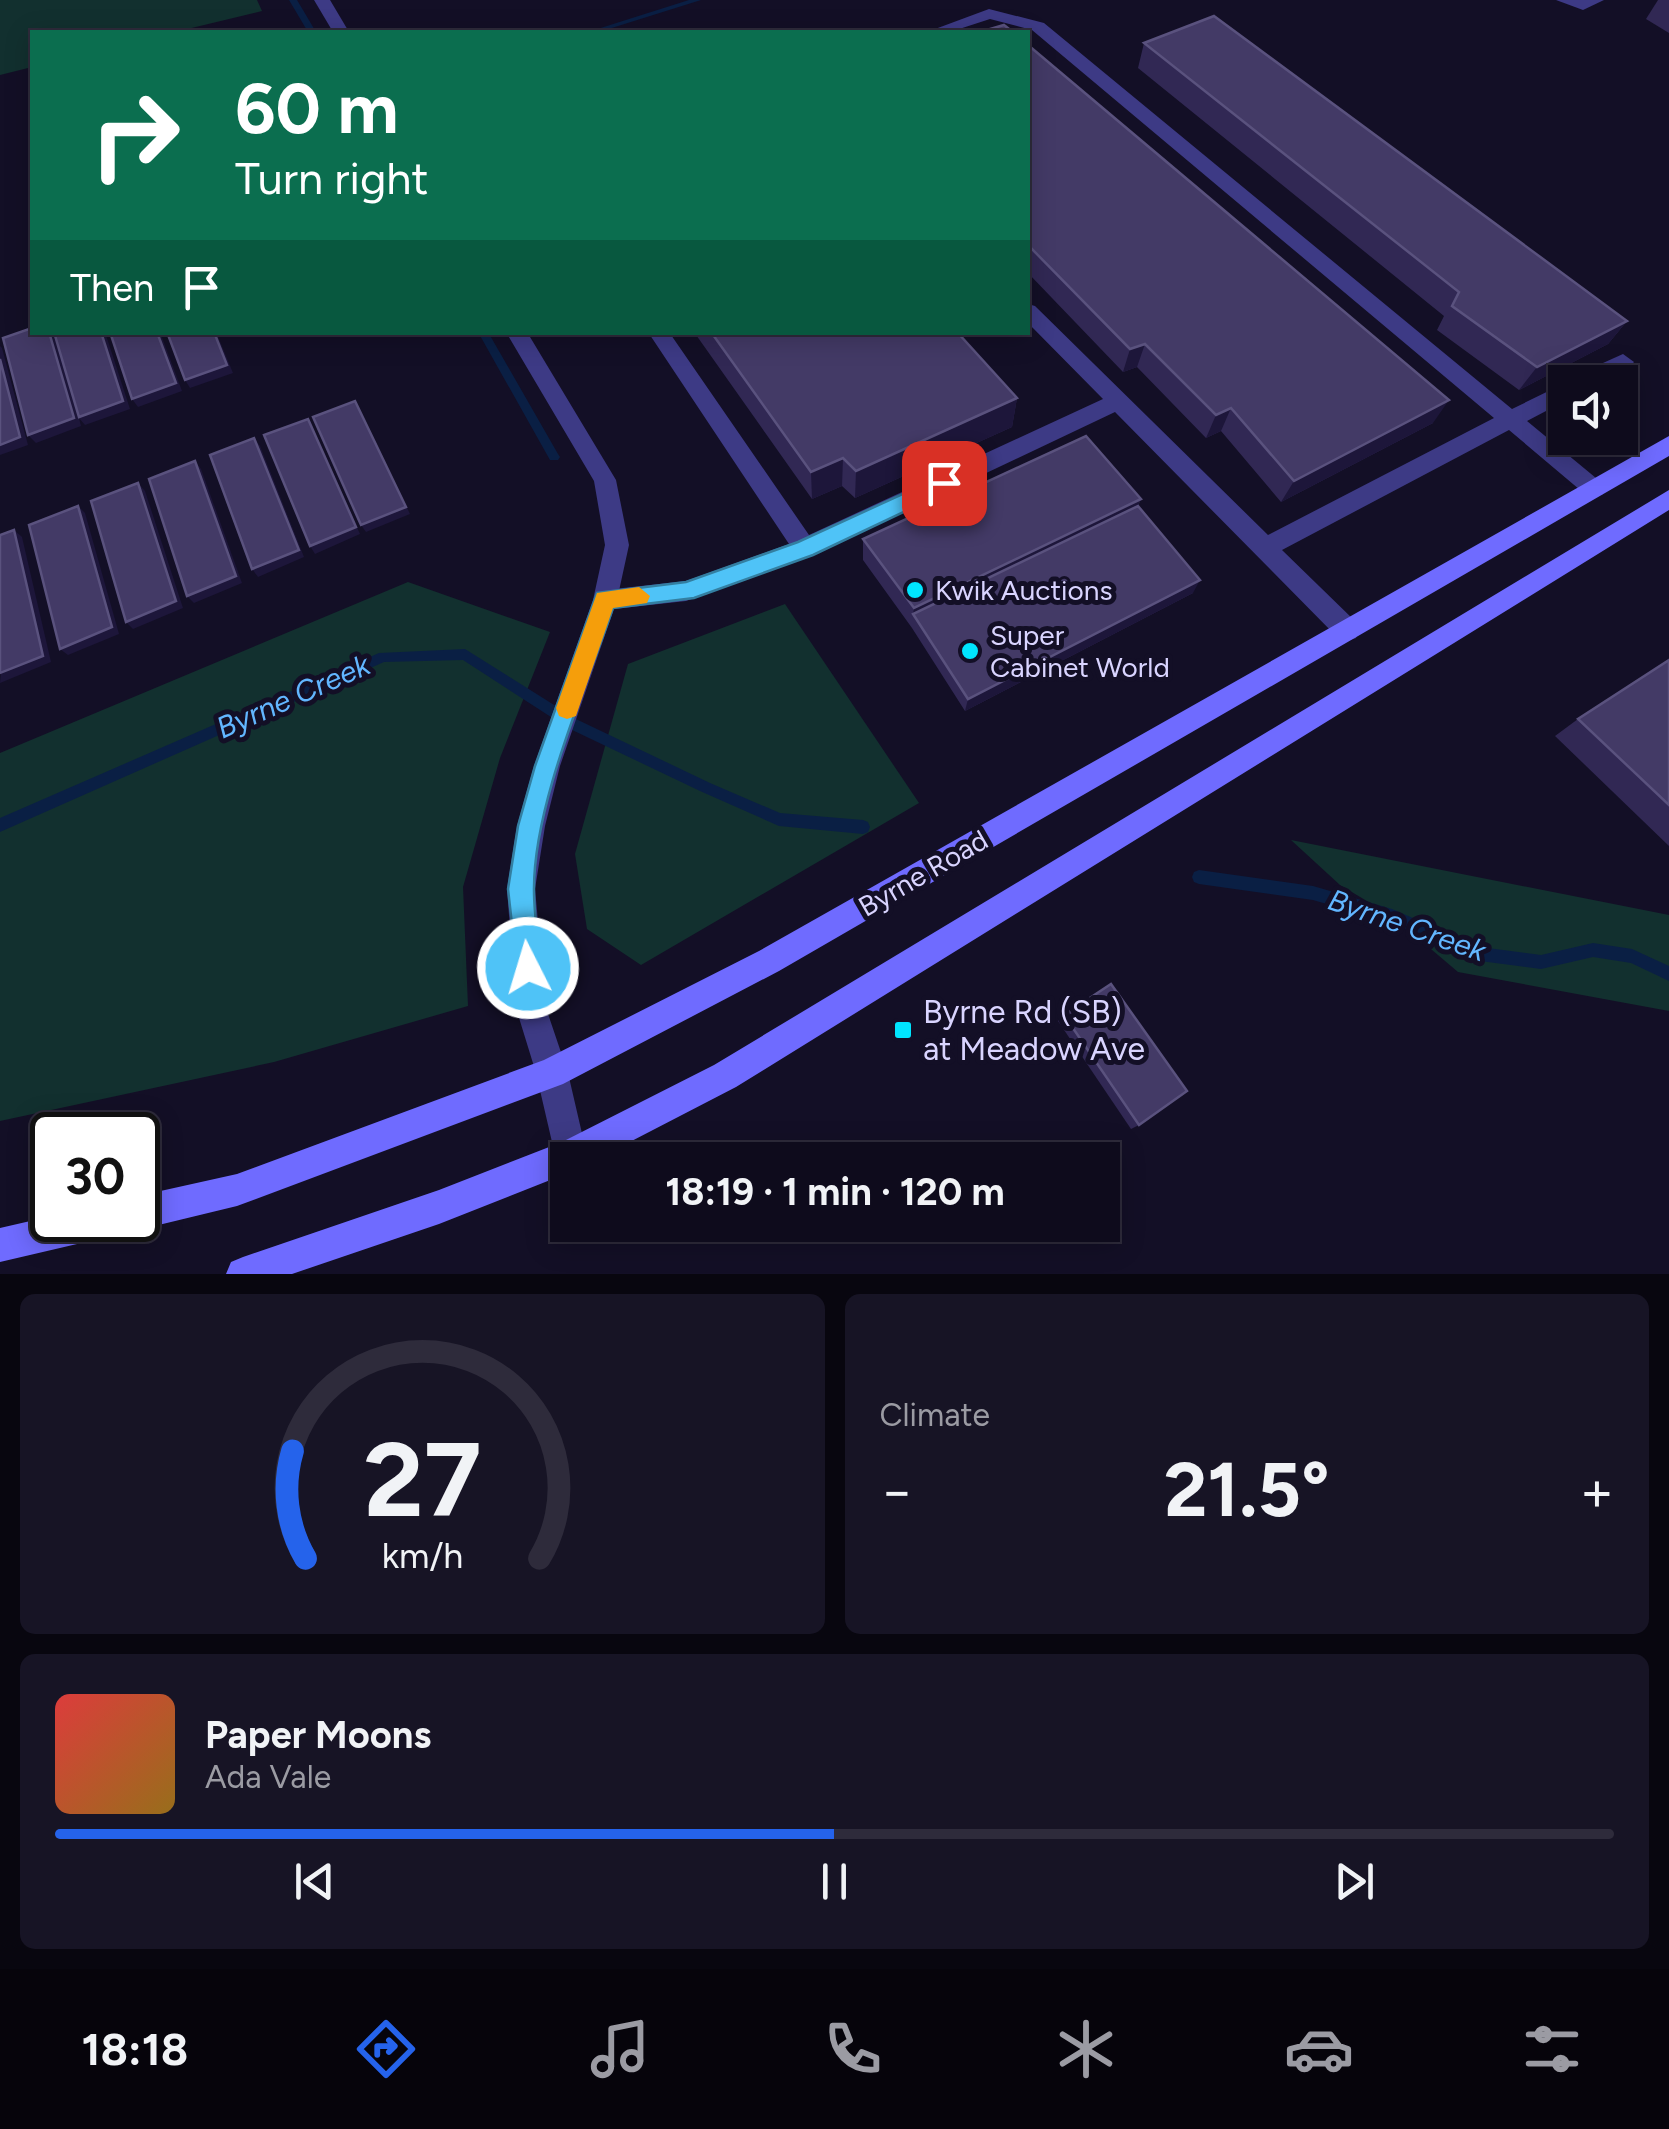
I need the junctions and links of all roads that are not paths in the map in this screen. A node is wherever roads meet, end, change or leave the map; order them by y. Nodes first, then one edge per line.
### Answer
1 (322, 0) edge
2 (1564, 0) edge
3 (1596, 0) edge
4 (340, 30) edge
5 (942, 30) edge
6 (1030, 313) edge
7 (518, 335) edge
8 (660, 335) edge
9 (1623, 362) dead end
10 (1617, 365) edge
11 (1548, 399) edge
12 (1118, 401) junction
13 (1510, 418) junction
14 (1669, 444) edge
15 (1594, 489) junction
16 (1669, 499) edge
17 (805, 548) junction
18 (1265, 548) junction
19 (605, 600) junction
20 (1347, 630) junction
21 (552, 1073) junction
22 (568, 1142) edge
23 (597, 1142) edge
24 (550, 1163) edge
25 (160, 1208) edge
26 (30, 1238) edge
27 (0, 1245) edge
28 (243, 1274) edge

1 - 4 street
2 - 3 street
5 - 13 street
6 - 12 street
7 - 19 street
8 - 17 street
9 - 10 street
11 - 13 street
12 - 17 street
12 - 18 street
13 - 15 street
13 - 18 street
14 - 15 main road, Byrne Road
15 - 20 main road, Byrne Road
16 - 23 main road
17 - 19 street
18 - 20 street
19 - 21 street
20 - 21 main road, Byrne Road
21 - 22 street
21 - 25 main road, Byrne Road
24 - 28 main road
26 - 27 main road

